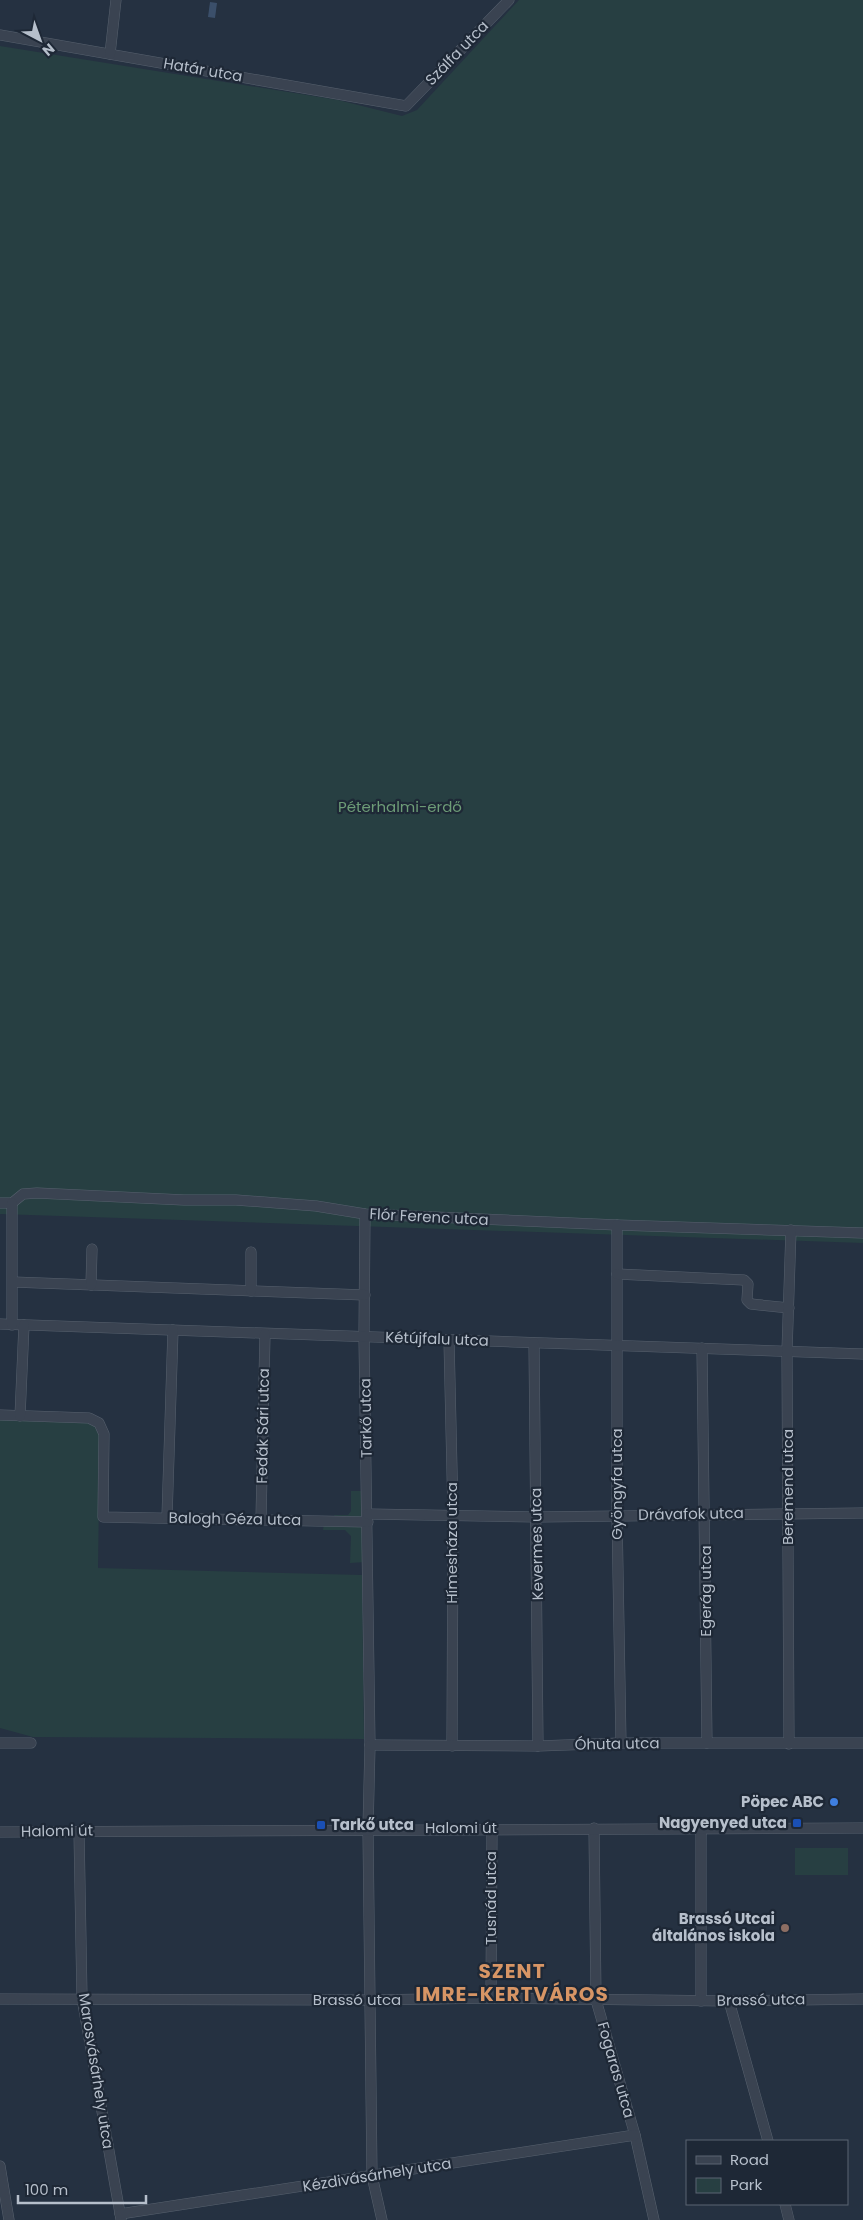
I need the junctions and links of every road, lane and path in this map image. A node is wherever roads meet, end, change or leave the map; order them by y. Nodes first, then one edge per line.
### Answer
1 (116, 0) edge
2 (508, 0) edge
3 (0, 35) edge
4 (110, 54) junction
5 (406, 106) joint
6 (0, 1203) edge
7 (12, 1203) junction
8 (365, 1214) junction
9 (617, 1225) junction
10 (792, 1230) junction
11 (863, 1232) edge
12 (92, 1249) dead end
13 (251, 1252) dead end
14 (617, 1274) junction
15 (14, 1282) junction
16 (91, 1285) junction
17 (251, 1291) junction
18 (364, 1295) junction
19 (789, 1308) junction
20 (0, 1324) edge
21 (12, 1325) junction
22 (24, 1325) junction
23 (173, 1330) junction
24 (265, 1334) junction
25 (364, 1337) junction
26 (449, 1340) junction
27 (534, 1343) junction
28 (618, 1346) junction
29 (702, 1348) junction
30 (787, 1351) junction
31 (863, 1354) edge
32 (0, 1415) edge
33 (20, 1416) junction
34 (705, 1513) junction
35 (788, 1513) junction
36 (863, 1513) edge
37 (617, 1515) junction
38 (453, 1516) junction
39 (168, 1517) junction
40 (537, 1517) junction
41 (368, 1518) junction
42 (261, 1519) junction
43 (0, 1743) edge
44 (31, 1743) dead end
45 (621, 1743) junction
46 (706, 1743) junction
47 (863, 1743) edge
48 (790, 1744) junction
49 (370, 1745) junction
50 (452, 1746) junction
51 (538, 1746) junction
52 (492, 1828) junction
53 (594, 1828) junction
54 (701, 1828) junction
55 (863, 1828) edge
56 (368, 1829) junction
57 (79, 1831) junction
58 (0, 1832) edge
59 (82, 1998) junction
60 (491, 1998) junction
61 (0, 1999) edge
62 (863, 1999) edge
63 (370, 2000) junction
64 (596, 2000) junction
65 (701, 2001) junction
66 (730, 2001) junction
67 (634, 2135) junction
68 (768, 2140) edge
69 (0, 2166) edge
70 (372, 2176) junction
71 (785, 2205) edge
72 (120, 2217) edge
73 (9, 2220) edge
74 (382, 2220) edge
75 (654, 2220) edge
76 (789, 2220) edge

1 - 4 street
2 - 5 street, Szálfa utca
3 - 4 street, Határ utca
4 - 5 street, Határ utca
6 - 7 street, Flór Ferenc utca
7 - 8 street, Flór Ferenc utca
7 - 15 street
8 - 9 street, Flór Ferenc utca
8 - 18 street, Tarkő utca
9 - 10 street, Flór Ferenc utca
9 - 14 street, Gyöngyfa utca
10 - 11 street, Flór Ferenc utca
10 - 19 street, Beremend utca
12 - 16 street
13 - 17 street
14 - 19 street
14 - 28 street, Gyöngyfa utca
15 - 16 street
15 - 21 street
16 - 17 street
17 - 18 street
18 - 25 street, Tarkő utca
19 - 30 street, Beremend utca
20 - 21 street, Kétújfalu utca
21 - 22 street, Kétújfalu utca
22 - 23 street, Kétújfalu utca
22 - 33 street
23 - 24 street, Kétújfalu utca
23 - 39 street
24 - 25 street, Kétújfalu utca
24 - 42 street, Fedák Sári utca
25 - 26 street, Kétújfalu utca
25 - 41 street, Tarkő utca
26 - 27 street, Kétújfalu utca
26 - 38 street, Hímesháza utca
27 - 28 street, Kétújfalu utca
27 - 40 street, Kevermes utca
28 - 29 street, Kétújfalu utca
28 - 37 street, Gyöngyfa utca
29 - 30 street, Kétújfalu utca
29 - 34 street, Egerág utca
30 - 31 street, Kétújfalu utca
30 - 35 street, Beremend utca
32 - 33 street
33 - 39 street, Balogh Géza utca
34 - 35 street, Drávafok utca
34 - 37 street, Drávafok utca
34 - 46 street, Egerág utca
35 - 36 street, Drávafok utca
35 - 48 street, Beremend utca
37 - 40 street, Drávafok utca
37 - 45 street, Gyöngyfa utca
38 - 40 street, Drávafok utca
38 - 41 street, Drávafok utca
38 - 50 street, Hímesháza utca
39 - 42 street, Balogh Géza utca
40 - 51 street, Kevermes utca
41 - 42 street, Balogh Géza utca
41 - 49 street, Tarkő utca
43 - 44 street
45 - 46 street, Óhuta utca
45 - 51 street, Óhuta utca
46 - 48 street, Óhuta utca
47 - 48 street, Óhuta utca
49 - 50 street, Óhuta utca
49 - 56 street, Tarkő utca
50 - 51 street, Óhuta utca
52 - 53 street, Halomi út
52 - 56 street, Halomi út
52 - 60 street, Tusnád utca
53 - 54 street, Halomi út
53 - 64 street, Fogaras utca
54 - 55 street, Halomi út
54 - 65 street
56 - 57 street, Halomi út
56 - 63 street, Tarkő utca
57 - 58 street, Halomi út
57 - 59 street, Marosvásárhely utca
59 - 61 street, Brassó utca
59 - 63 street, Brassó utca
59 - 72 street, Marosvásárhely utca
60 - 63 street, Brassó utca
60 - 64 street, Brassó utca
62 - 66 street, Brassó utca
63 - 70 street, Tarkő utca
64 - 65 street, Brassó utca
64 - 67 street, Fogaras utca
65 - 66 street, Brassó utca
66 - 68 street
67 - 70 street, Kézdivásárhely utca
67 - 75 street, Fogaras utca
69 - 73 street
70 - 72 street, Kézdivásárhely utca
70 - 74 street, Tarkő utca
71 - 76 street

